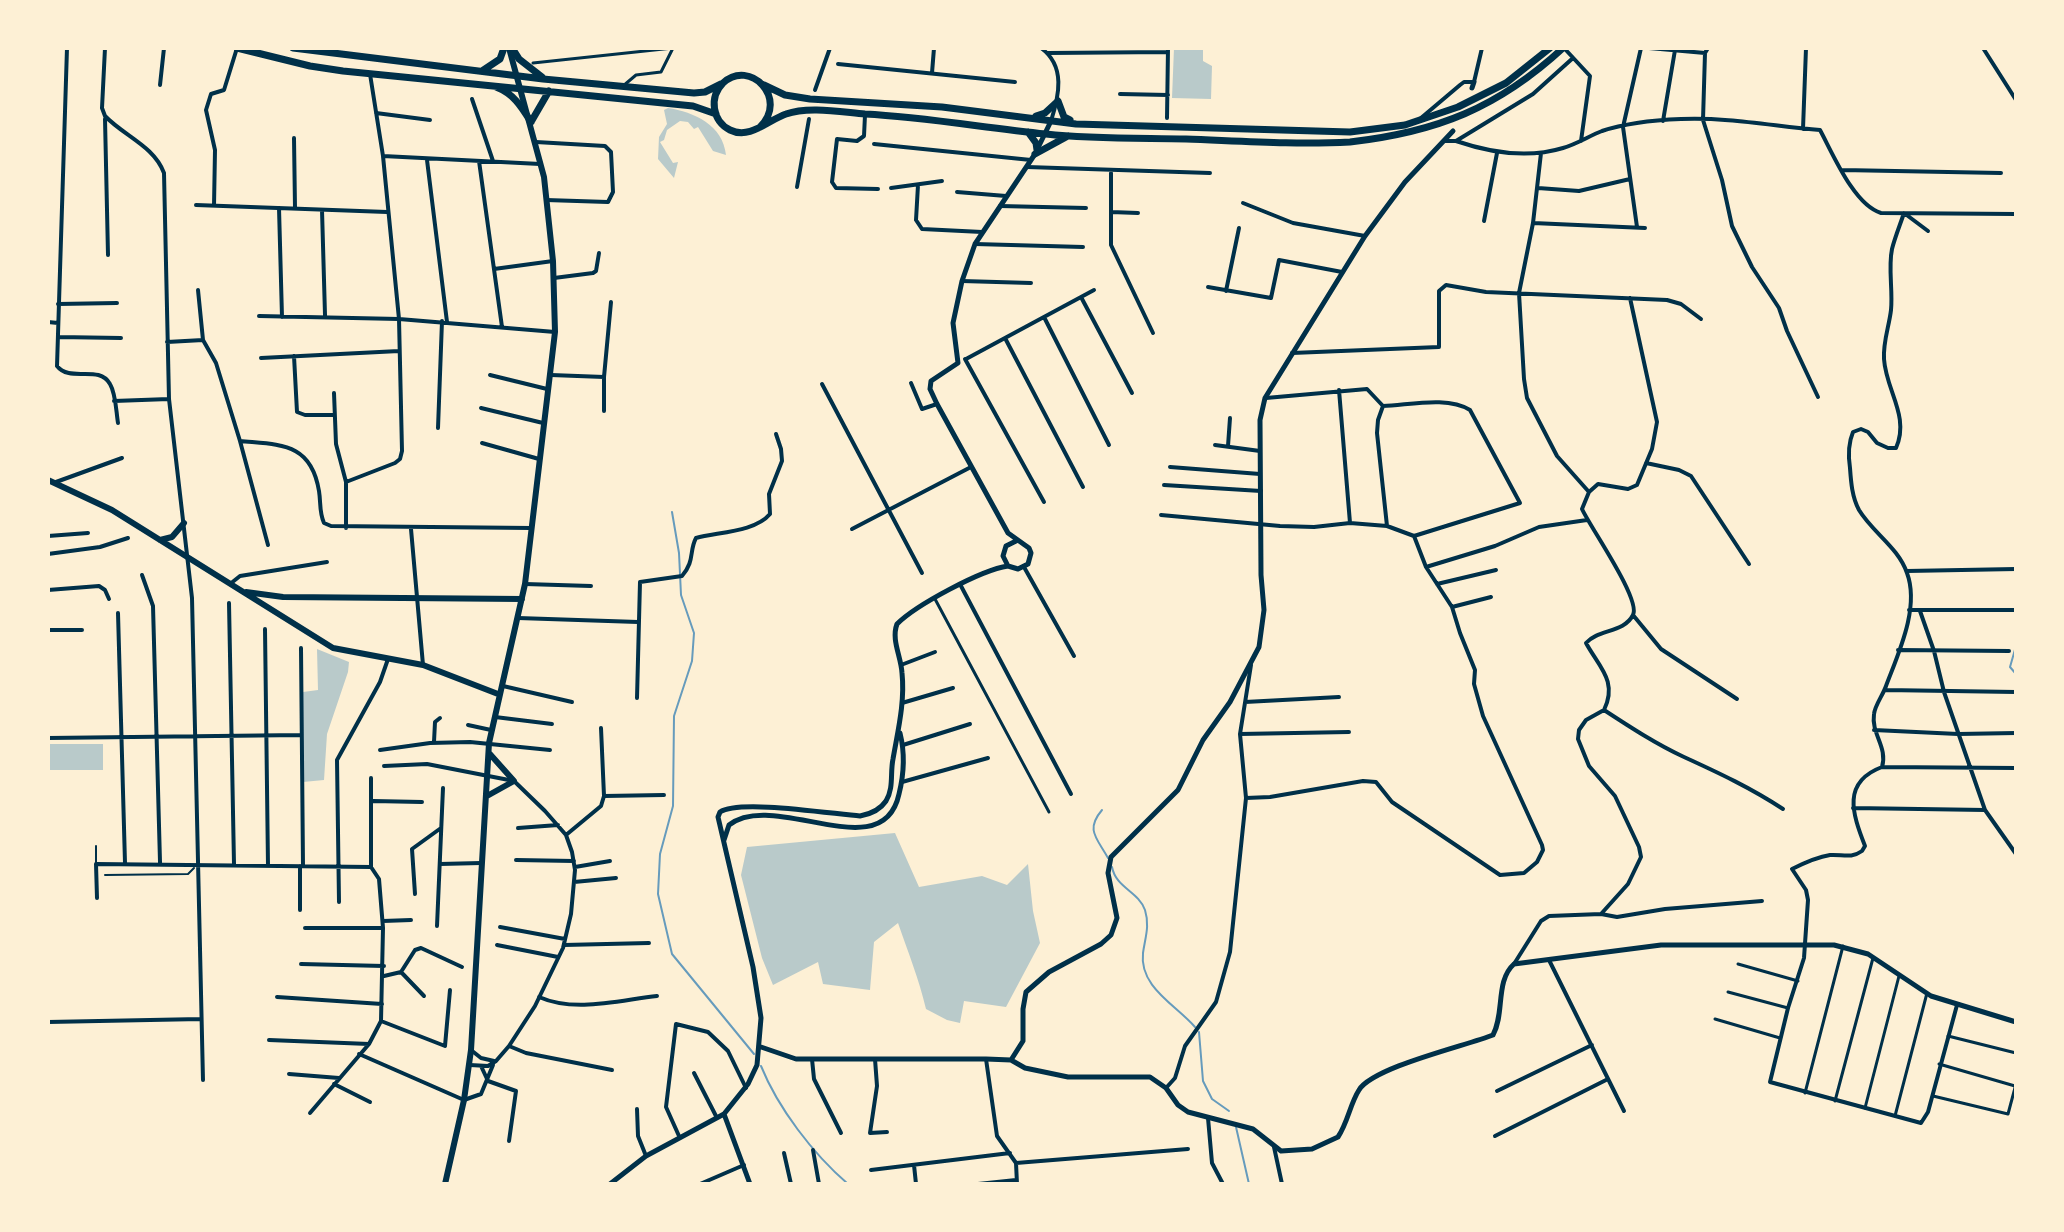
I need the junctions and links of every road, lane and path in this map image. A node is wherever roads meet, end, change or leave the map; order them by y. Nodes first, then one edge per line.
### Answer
1 (67, 48) edge
2 (105, 48) edge
3 (164, 48) edge
4 (237, 48) edge
5 (293, 48) edge
6 (366, 48) edge
7 (508, 48) edge
8 (673, 48) edge
9 (830, 48) edge
10 (934, 48) edge
11 (1041, 48) edge
12 (1482, 48) edge
13 (1550, 48) edge
14 (1564, 48) edge
15 (1641, 48) edge
16 (1649, 48) edge
17 (1806, 48) edge
18 (1986, 49) edge
19 (1168, 50) edge
20 (1675, 50) edge
21 (1707, 50) edge
22 (345, 52) edge
23 (1048, 53) junction
24 (368, 58) junction
25 (1573, 58) junction
26 (533, 63) dead end
27 (838, 64) dead end
28 (482, 71) junction
29 (370, 74) junction
30 (932, 74) junction
31 (517, 75) junction
32 (543, 79) junction
33 (1015, 82) dead end
34 (723, 83) junction
35 (482, 84) junction
36 (762, 84) junction
37 (160, 85) dead end
38 (623, 86) junction
39 (520, 87) junction
40 (815, 90) dead end
41 (549, 91) junction
42 (1120, 94) dead end
43 (1168, 95) junction
44 (472, 99) dead end
45 (2016, 100) edge
46 (1058, 101) junction
47 (376, 113) junction
48 (716, 114) junction
49 (865, 114) junction
50 (105, 116) junction
51 (1028, 118) junction
52 (1167, 118) dead end
53 (809, 119) dead end
54 (430, 120) dead end
55 (1703, 120) junction
56 (1051, 121) junction
57 (1663, 121) junction
58 (531, 122) junction
59 (1418, 122) junction
60 (1076, 124) junction
61 (760, 127) junction
62 (1623, 127) junction
63 (1803, 129) junction
64 (1027, 131) junction
65 (1453, 131) dead end
66 (1045, 134) junction
67 (1069, 135) junction
68 (294, 138) dead end
69 (1444, 141) junction
70 (1456, 141) junction
71 (1581, 141) junction
72 (536, 142) junction
73 (874, 144) dead end
74 (1497, 153) junction
75 (1541, 153) junction
76 (1034, 155) junction
77 (383, 156) junction
78 (427, 160) junction
79 (479, 161) junction
80 (493, 161) junction
81 (541, 164) junction
82 (1027, 167) junction
83 (1842, 170) junction
84 (1111, 172) junction
85 (1210, 173) dead end
86 (2001, 173) dead end
87 (1630, 179) junction
88 (942, 181) dead end
89 (918, 185) junction
90 (797, 187) dead end
91 (891, 188) dead end
92 (1538, 188) junction
93 (878, 189) dead end
94 (957, 192) dead end
95 (1007, 196) junction
96 (546, 200) junction
97 (1243, 203) dead end
98 (196, 205) dead end
99 (214, 206) junction
100 (1000, 206) junction
101 (279, 208) junction
102 (1086, 208) dead end
103 (295, 209) junction
104 (322, 210) junction
105 (387, 212) junction
106 (1111, 212) junction
107 (1138, 213) dead end
108 (1904, 213) junction
109 (2016, 214) edge
110 (1484, 221) dead end
111 (1533, 223) junction
112 (1637, 227) junction
113 (1239, 228) dead end
114 (1645, 228) dead end
115 (1928, 231) dead end
116 (982, 232) junction
117 (1365, 236) junction
118 (975, 244) junction
119 (1083, 247) dead end
120 (599, 253) dead end
121 (108, 255) dead end
122 (553, 261) junction
123 (494, 269) junction
124 (1342, 272) junction
125 (554, 278) junction
126 (962, 281) junction
127 (1031, 283) dead end
128 (1208, 287) dead end
129 (198, 290) dead end
130 (1094, 290) dead end
131 (1226, 291) junction
132 (1519, 293) junction
133 (1081, 297) junction
134 (1630, 298) junction
135 (611, 302) dead end
136 (117, 303) dead end
137 (58, 304) junction
138 (259, 316) dead end
139 (325, 316) junction
140 (282, 317) junction
141 (1044, 317) junction
142 (399, 319) junction
143 (1701, 319) dead end
144 (48, 322) edge
145 (445, 322) junction
146 (58, 323) junction
147 (502, 327) junction
148 (555, 332) junction
149 (1153, 333) dead end
150 (58, 337) junction
151 (121, 338) dead end
152 (1005, 338) junction
153 (203, 340) junction
154 (167, 342) junction
155 (399, 351) junction
156 (1292, 353) junction
157 (294, 356) junction
158 (261, 358) dead end
159 (965, 359) junction
160 (958, 363) junction
161 (490, 375) dead end
162 (551, 375) junction
163 (604, 377) junction
164 (911, 383) dead end
165 (822, 384) dead end
166 (549, 389) junction
167 (1339, 390) junction
168 (334, 393) dead end
169 (1132, 393) dead end
170 (1818, 397) dead end
171 (1265, 398) junction
172 (169, 399) junction
173 (114, 401) junction
174 (937, 404) junction
175 (1383, 406) junction
176 (481, 408) dead end
177 (604, 411) dead end
178 (334, 415) junction
179 (1230, 418) dead end
180 (118, 423) dead end
181 (545, 424) junction
182 (438, 428) dead end
183 (776, 434) dead end
184 (240, 441) junction
185 (482, 443) dead end
186 (1109, 445) dead end
187 (1215, 445) dead end
188 (1228, 446) junction
189 (1260, 451) junction
190 (122, 458) dead end
191 (541, 459) junction
192 (1646, 463) junction
193 (971, 467) junction
194 (1170, 467) dead end
195 (1261, 474) junction
196 (51, 482) edge
197 (346, 482) junction
198 (1164, 485) dead end
199 (1083, 487) dead end
200 (1261, 491) junction
201 (1589, 492) junction
202 (1044, 502) dead end
203 (888, 511) junction
204 (1161, 515) dead end
205 (1587, 520) junction
206 (184, 523) junction
207 (1262, 523) junction
208 (1350, 523) junction
209 (1387, 526) junction
210 (346, 528) junction
211 (532, 528) junction
212 (411, 529) junction
213 (852, 529) dead end
214 (88, 533) dead end
215 (1008, 533) junction
216 (48, 536) edge
217 (1414, 536) junction
218 (128, 538) dead end
219 (160, 540) junction
220 (1016, 541) junction
221 (268, 545) dead end
222 (1006, 546) junction
223 (48, 554) edge
224 (1003, 556) junction
225 (188, 557) junction
226 (327, 562) dead end
227 (1749, 564) dead end
228 (1008, 566) junction
229 (1024, 567) junction
230 (1426, 567) junction
231 (995, 568) junction
232 (2016, 569) edge
233 (1496, 570) dead end
234 (1907, 571) junction
235 (922, 573) dead end
236 (142, 575) dead end
237 (230, 584) junction
238 (525, 584) junction
239 (1437, 584) junction
240 (591, 586) dead end
241 (961, 586) junction
242 (48, 590) edge
243 (242, 591) junction
244 (417, 596) junction
245 (283, 597) junction
246 (1491, 597) dead end
247 (109, 599) dead end
248 (522, 599) junction
249 (935, 599) junction
250 (229, 603) dead end
251 (1452, 607) junction
252 (1909, 610) junction
253 (2016, 610) edge
254 (1920, 611) junction
255 (118, 613) dead end
256 (277, 615) junction
257 (1633, 615) junction
258 (518, 618) junction
259 (638, 622) junction
260 (265, 629) dead end
261 (48, 630) edge
262 (82, 630) dead end
263 (301, 648) dead end
264 (1898, 650) junction
265 (1934, 651) junction
266 (2009, 651) dead end
267 (935, 652) dead end
268 (1074, 656) dead end
269 (388, 659) junction
270 (1252, 659) junction
271 (423, 665) junction
272 (901, 665) junction
273 (501, 685) junction
274 (953, 688) dead end
275 (1885, 690) junction
276 (1944, 692) junction
277 (2016, 692) edge
278 (498, 694) junction
279 (1339, 697) dead end
280 (637, 698) dead end
281 (1737, 699) dead end
282 (572, 702) dead end
283 (1245, 702) junction
284 (902, 703) junction
285 (1604, 710) junction
286 (493, 717) junction
287 (440, 718) dead end
288 (552, 724) dead end
289 (970, 724) dead end
290 (468, 725) dead end
291 (601, 728) dead end
292 (491, 730) junction
293 (1874, 730) junction
294 (900, 732) junction
295 (1349, 732) dead end
296 (2016, 733) edge
297 (1240, 734) junction
298 (1958, 734) junction
299 (301, 735) junction
300 (267, 736) junction
301 (155, 737) junction
302 (195, 737) junction
303 (232, 737) junction
304 (48, 738) edge
305 (121, 738) junction
306 (434, 742) junction
307 (489, 743) junction
308 (903, 745) junction
309 (380, 750) dead end
310 (550, 750) dead end
311 (488, 752) junction
312 (988, 758) dead end
313 (384, 766) dead end
314 (892, 767) junction
315 (903, 767) junction
316 (1882, 767) junction
317 (2016, 768) edge
318 (1969, 769) junction
319 (487, 776) junction
320 (371, 778) dead end
321 (514, 781) junction
322 (902, 782) junction
323 (443, 788) dead end
324 (1071, 794) dead end
325 (664, 795) dead end
326 (487, 796) junction
327 (604, 796) junction
328 (1246, 798) junction
329 (372, 801) junction
330 (422, 802) dead end
331 (1853, 808) junction
332 (1783, 809) dead end
333 (1985, 810) junction
334 (1049, 812) dead end
335 (558, 825) junction
336 (441, 828) junction
337 (518, 828) dead end
338 (566, 835) junction
339 (724, 841) junction
340 (96, 846) dead end
341 (2016, 854) edge
342 (516, 860) dead end
343 (610, 861) dead end
344 (483, 862) junction
345 (125, 863) junction
346 (160, 863) junction
347 (96, 864) junction
348 (197, 864) junction
349 (440, 864) junction
350 (574, 864) junction
351 (234, 865) junction
352 (268, 866) junction
353 (302, 866) junction
354 (338, 866) junction
355 (371, 867) junction
356 (105, 875) dead end
357 (616, 878) dead end
358 (574, 882) junction
359 (415, 894) dead end
360 (97, 898) dead end
361 (1762, 901) dead end
362 (339, 902) dead end
363 (300, 910) dead end
364 (1601, 914) junction
365 (411, 920) dead end
366 (383, 921) junction
367 (437, 926) dead end
368 (500, 927) dead end
369 (305, 928) dead end
370 (383, 928) junction
371 (564, 942) junction
372 (649, 943) dead end
373 (1806, 944) junction
374 (497, 945) dead end
375 (1843, 946) junction
376 (558, 957) junction
377 (1873, 958) junction
378 (1549, 960) junction
379 (301, 964) dead end
380 (1514, 964) junction
381 (1738, 964) dead end
382 (384, 966) junction
383 (462, 967) dead end
384 (401, 972) junction
385 (384, 976) junction
386 (1899, 976) junction
387 (1798, 981) junction
388 (450, 990) dead end
389 (1728, 992) dead end
390 (1927, 993) junction
391 (424, 996) dead end
392 (657, 996) dead end
393 (277, 997) dead end
394 (539, 997) junction
395 (382, 1004) junction
396 (1957, 1005) junction
397 (1788, 1008) junction
398 (201, 1019) junction
399 (1715, 1019) dead end
400 (381, 1021) junction
401 (48, 1022) edge
402 (2016, 1022) edge
403 (1948, 1036) junction
404 (1780, 1038) junction
405 (269, 1040) dead end
406 (369, 1044) junction
407 (1592, 1045) junction
408 (509, 1046) junction
409 (761, 1047) junction
410 (471, 1050) junction
411 (2016, 1053) edge
412 (359, 1054) junction
413 (812, 1059) junction
414 (875, 1059) junction
415 (986, 1059) junction
416 (1011, 1060) junction
417 (495, 1062) junction
418 (1939, 1064) junction
419 (469, 1065) junction
420 (481, 1066) junction
421 (612, 1070) dead end
422 (694, 1073) dead end
423 (289, 1074) dead end
424 (339, 1078) junction
425 (1608, 1079) junction
426 (203, 1080) dead end
427 (488, 1081) junction
428 (334, 1084) junction
429 (2016, 1085) edge
430 (746, 1088) junction
431 (1166, 1088) junction
432 (1497, 1091) dead end
433 (1805, 1093) junction
434 (1932, 1096) junction
435 (464, 1100) junction
436 (1835, 1101) junction
437 (370, 1102) dead end
438 (1865, 1108) junction
439 (637, 1109) dead end
440 (1624, 1111) dead end
441 (310, 1113) dead end
442 (724, 1114) junction
443 (1895, 1116) junction
444 (717, 1118) junction
445 (1208, 1118) junction
446 (887, 1132) dead end
447 (841, 1133) dead end
448 (679, 1136) junction
449 (1495, 1136) dead end
450 (509, 1141) dead end
451 (1274, 1147) junction
452 (1188, 1149) dead end
453 (813, 1150) dead end
454 (784, 1153) dead end
455 (1010, 1153) junction
456 (646, 1156) junction
457 (1016, 1163) junction
458 (744, 1165) junction
459 (914, 1165) junction
460 (871, 1170) dead end
461 (1017, 1182) edge
462 (445, 1184) edge
463 (610, 1184) edge
464 (700, 1184) edge
465 (750, 1184) edge
466 (791, 1184) edge
467 (819, 1184) edge
468 (916, 1184) edge
469 (978, 1184) edge
470 (1223, 1184) edge
471 (1282, 1184) edge

1 - 137 street
2 - 50 street
3 - 37 street
4 - 29 highway
4 - 99 street
5 - 22 highway
6 - 24 street
7 - 28 highway
7 - 31 main road
7 - 32 highway
8 - 26 street
8 - 38 street
9 - 40 street
10 - 30 street
11 - 23 street
12 - 59 street
13 - 59 highway
14 - 25 street
14 - 67 highway
15 - 62 street
16 - 20 street
17 - 63 street
18 - 45 street
19 - 23 street
19 - 43 street
20 - 21 street
20 - 57 street
21 - 55 street
22 - 24 highway
23 - 46 street
24 - 28 highway
25 - 70 street
25 - 71 street
27 - 30 street
28 - 31 highway
29 - 35 highway
29 - 47 street
30 - 33 street
31 - 32 highway
31 - 39 main road
32 - 38 highway
34 - 36 highway
34 - 38 highway
34 - 48 highway
35 - 39 highway
35 - 58 highway
36 - 51 highway
36 - 61 highway
39 - 41 highway
39 - 58 main road
41 - 48 highway
41 - 58 highway
42 - 43 street
43 - 52 street
44 - 80 street
46 - 51 highway
46 - 56 street
46 - 60 highway
47 - 54 street
47 - 77 street
48 - 61 highway
49 - 61 highway
49 - 64 highway
49 - 93 street
50 - 121 street
50 - 154 street
51 - 56 highway
53 - 90 street
55 - 57 street
55 - 63 street
55 - 170 street
56 - 60 highway
56 - 66 street
57 - 62 street
58 - 72 main road
59 - 60 highway
62 - 71 street
62 - 87 street
63 - 83 street
64 - 66 highway
64 - 76 highway
65 - 69 street
66 - 67 highway
66 - 76 street
67 - 76 highway
68 - 103 street
69 - 70 street
69 - 117 street
70 - 74 street
71 - 75 street
72 - 81 main road
72 - 96 street
73 - 76 street
74 - 75 street
74 - 110 street
75 - 92 street
76 - 82 street
77 - 78 street
77 - 105 street
78 - 79 street
78 - 145 street
79 - 80 street
79 - 123 street
80 - 81 street
81 - 96 main road
82 - 84 street
82 - 95 street
83 - 86 street
83 - 108 street
84 - 85 street
84 - 106 street
87 - 92 street
87 - 112 street
88 - 89 street
89 - 91 street
89 - 116 street
92 - 111 street
94 - 95 street
95 - 100 street
96 - 122 main road
97 - 117 street
98 - 99 street
99 - 101 street
100 - 102 street
100 - 116 street
101 - 103 street
101 - 140 street
103 - 104 street
104 - 105 street
104 - 139 street
105 - 142 street
106 - 107 street
106 - 149 street
108 - 109 street
108 - 115 street
108 - 234 street
111 - 112 street
111 - 132 street
112 - 114 street
113 - 131 street
116 - 118 street
117 - 124 street
118 - 119 street
118 - 126 street
120 - 125 street
122 - 123 street
122 - 125 main road
123 - 147 street
124 - 131 street
124 - 156 street
125 - 148 main road
126 - 127 street
126 - 160 street
128 - 131 street
129 - 153 street
130 - 133 street
132 - 134 street
132 - 156 street
132 - 201 street
133 - 141 street
133 - 169 street
134 - 143 street
134 - 192 street
135 - 163 street
136 - 137 street
137 - 146 street
138 - 140 street
139 - 140 street
139 - 142 street
141 - 152 street
141 - 186 street
142 - 145 street
142 - 155 street
144 - 146 street
145 - 147 street
145 - 182 street
146 - 150 street
147 - 148 street
148 - 162 main road
150 - 151 street
150 - 173 street
152 - 159 street
152 - 199 street
153 - 154 street
153 - 184 street
154 - 172 street
155 - 157 street
155 - 197 street
156 - 171 street
157 - 158 street
157 - 178 street
159 - 160 street
159 - 202 street
160 - 174 street
161 - 166 street
162 - 163 street
162 - 166 main road
163 - 177 street
164 - 174 street
165 - 203 street
166 - 181 main road
167 - 171 street
167 - 175 street
167 - 208 street
168 - 178 street
171 - 189 street
172 - 173 street
172 - 206 street
173 - 180 street
174 - 193 street
175 - 209 street
175 - 217 street
176 - 181 street
178 - 197 street
179 - 188 street
181 - 191 main road
183 - 259 street
184 - 210 street
184 - 221 street
185 - 191 street
187 - 188 street
188 - 189 street
189 - 195 street
190 - 196 street
191 - 211 main road
192 - 201 street
192 - 227 street
193 - 203 street
193 - 215 street
194 - 195 street
195 - 200 street
196 - 219 main road
197 - 210 street
198 - 200 street
200 - 207 street
201 - 205 street
203 - 213 street
203 - 235 street
204 - 207 street
205 - 230 street
205 - 257 street
206 - 219 main road
206 - 225 street
207 - 208 street
207 - 270 street
208 - 209 street
209 - 217 street
210 - 212 street
211 - 212 street
211 - 238 main road
212 - 244 street
214 - 216 street
215 - 220 street
215 - 222 street
217 - 230 street
218 - 223 street
219 - 225 main road
220 - 222 street
220 - 229 street
222 - 224 street
224 - 228 street
224 - 231 street
225 - 237 main road
225 - 302 street
226 - 237 street
228 - 229 street
228 - 231 street
229 - 268 street
230 - 239 street
231 - 241 street
232 - 234 street
233 - 239 street
234 - 252 street
236 - 301 street
237 - 243 main road
238 - 240 street
238 - 248 main road
239 - 251 street
241 - 249 street
241 - 324 street
242 - 247 street
243 - 245 main road
243 - 256 main road
244 - 245 main road
244 - 248 main road
244 - 271 street
245 - 256 main road
246 - 251 street
248 - 258 main road
249 - 272 street
249 - 334 street
250 - 303 street
251 - 328 street
252 - 254 street
252 - 264 street
253 - 254 street
254 - 265 street
255 - 305 street
256 - 269 main road
257 - 281 street
257 - 285 street
258 - 259 street
258 - 273 main road
259 - 280 street
260 - 300 street
261 - 262 street
263 - 299 street
264 - 265 street
264 - 275 street
265 - 266 street
265 - 276 street
267 - 272 street
269 - 271 main road
269 - 354 street
270 - 283 street
270 - 416 street
271 - 278 main road
272 - 284 street
273 - 278 main road
273 - 282 street
274 - 284 street
275 - 276 street
275 - 293 street
276 - 277 street
276 - 298 street
278 - 286 main road
279 - 283 street
283 - 297 street
284 - 294 street
285 - 332 street
285 - 364 street
286 - 288 street
286 - 292 main road
287 - 306 street
289 - 308 street
290 - 292 street
291 - 327 street
292 - 307 main road
293 - 298 street
293 - 316 street
294 - 308 street
294 - 314 street
295 - 297 street
296 - 298 street
297 - 328 street
298 - 318 street
299 - 300 street
299 - 353 street
300 - 303 street
300 - 352 street
301 - 302 street
301 - 305 street
301 - 346 street
302 - 303 street
302 - 348 street
303 - 351 street
304 - 305 street
305 - 345 street
306 - 307 street
306 - 309 street
307 - 310 street
307 - 311 main road
308 - 315 street
311 - 319 main road
311 - 321 main road
312 - 322 street
313 - 319 street
314 - 315 street
314 - 339 street
315 - 322 street
316 - 318 street
316 - 331 street
317 - 318 street
318 - 333 street
319 - 321 street
319 - 326 main road
320 - 329 street
321 - 326 main road
321 - 335 street
322 - 339 street
323 - 336 street
325 - 327 street
326 - 344 main road
327 - 338 street
328 - 431 street
329 - 330 street
329 - 355 street
331 - 333 street
331 - 373 street
333 - 341 street
335 - 337 street
335 - 338 street
336 - 349 street
336 - 359 street
338 - 350 street
339 - 409 street
340 - 347 lane
342 - 350 street
343 - 350 street
344 - 349 street
344 - 410 main road
345 - 346 street
345 - 347 street
346 - 348 street
347 - 360 street
348 - 351 street
348 - 356 lane
348 - 398 street
349 - 367 street
350 - 358 street
351 - 352 street
352 - 353 street
353 - 354 street
353 - 363 street
354 - 355 street
354 - 362 street
355 - 366 street
357 - 358 street
358 - 371 street
361 - 364 street
364 - 380 street
365 - 366 street
366 - 370 street
368 - 371 street
369 - 370 street
370 - 382 street
371 - 372 street
371 - 376 street
373 - 375 street
373 - 378 street
373 - 387 street
374 - 376 street
375 - 377 street
375 - 433 street
376 - 394 street
377 - 386 street
377 - 436 street
378 - 380 street
378 - 407 street
379 - 382 street
380 - 451 street
381 - 387 street
382 - 385 street
383 - 384 street
384 - 385 street
384 - 391 street
385 - 395 street
386 - 390 street
386 - 438 street
387 - 397 street
388 - 400 street
389 - 397 street
390 - 396 street
390 - 443 street
392 - 394 street
393 - 395 street
394 - 408 street
395 - 400 street
396 - 402 street
396 - 403 street
397 - 404 street
398 - 401 street
398 - 426 street
399 - 404 street
400 - 406 street
403 - 411 street
403 - 418 street
404 - 433 street
405 - 406 street
406 - 412 street
407 - 425 street
407 - 432 street
408 - 417 street
408 - 421 street
409 - 413 street
409 - 430 street
410 - 417 street
410 - 419 main road
412 - 424 street
412 - 435 street
413 - 414 street
413 - 447 street
414 - 415 street
414 - 446 street
415 - 416 street
415 - 455 street
416 - 431 street
417 - 420 street
417 - 427 street
418 - 429 street
418 - 434 street
419 - 420 street
419 - 435 main road
420 - 427 street
422 - 444 street
423 - 424 street
424 - 428 street
425 - 440 street
425 - 449 street
427 - 435 street
427 - 450 street
428 - 437 street
428 - 441 street
429 - 434 street
430 - 442 street
430 - 448 street
431 - 445 street
433 - 436 street
434 - 443 street
435 - 462 main road
436 - 438 street
438 - 443 street
439 - 456 street
442 - 444 street
442 - 458 street
444 - 448 street
445 - 451 street
445 - 470 street
448 - 456 street
451 - 471 street
452 - 457 street
453 - 467 street
454 - 466 street
455 - 457 street
455 - 459 street
456 - 463 street
457 - 461 street
458 - 464 street
458 - 465 street
459 - 460 street
459 - 468 street
461 - 469 street

